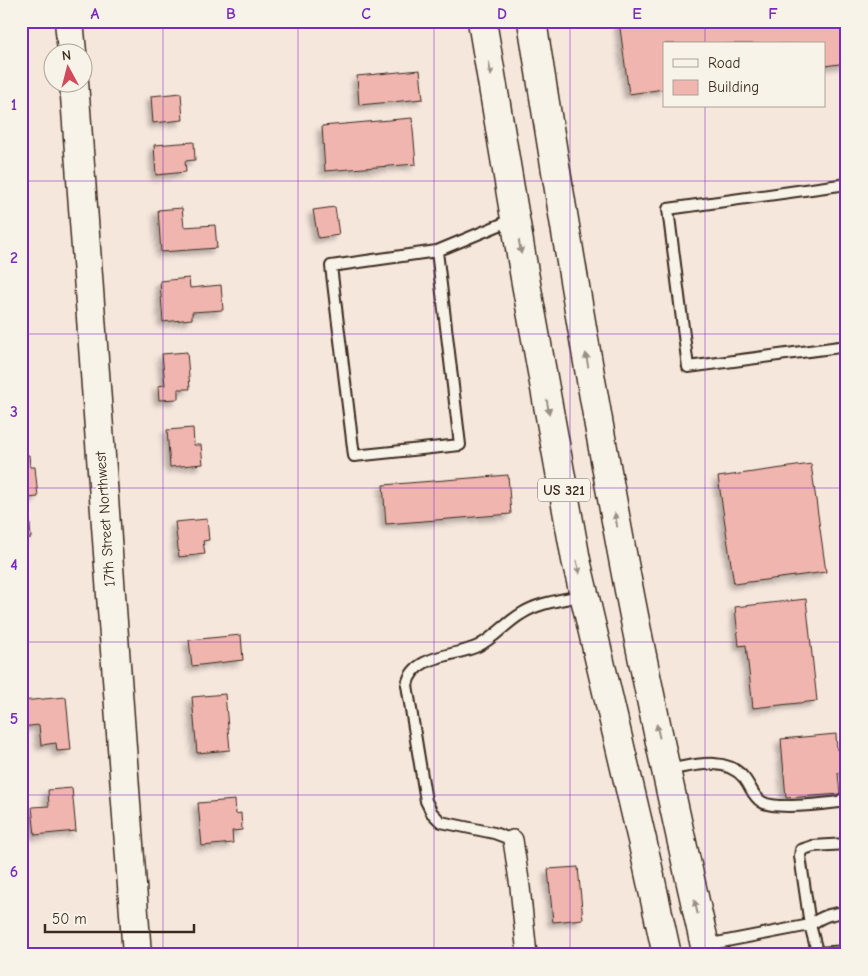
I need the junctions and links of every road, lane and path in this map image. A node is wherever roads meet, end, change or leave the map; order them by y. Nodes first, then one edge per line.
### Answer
1 (69, 21) edge
2 (482, 21) edge
3 (532, 21) edge
4 (71, 42) edge
5 (75, 92) edge
6 (847, 184) edge
7 (515, 218) junction
8 (436, 251) junction
9 (847, 346) edge
10 (585, 595) junction
11 (666, 770) junction
12 (847, 796) edge
13 (513, 840) joint
14 (847, 844) edge
15 (847, 912) edge
16 (810, 925) junction
17 (706, 950) edge
18 (847, 951) edge
19 (818, 954) edge
20 (137, 955) edge
21 (526, 955) edge
22 (667, 955) edge

1 - 4 main road
2 -> 7 main road, US 321
11 -> 3 main road, US 321
5 - 20 main road, 17th Street Northwest
6 - 9 lane
7 - 8 lane
7 -> 10 main road, US 321
8 - 8 lane
10 - 13 lane
10 - 22 main road, US 321
11 - 12 lane
17 -> 11 main road, US 321
13 - 21 street
14 - 16 lane
15 - 16 lane
16 - 17 lane
16 - 19 lane
18 - 19 lane

